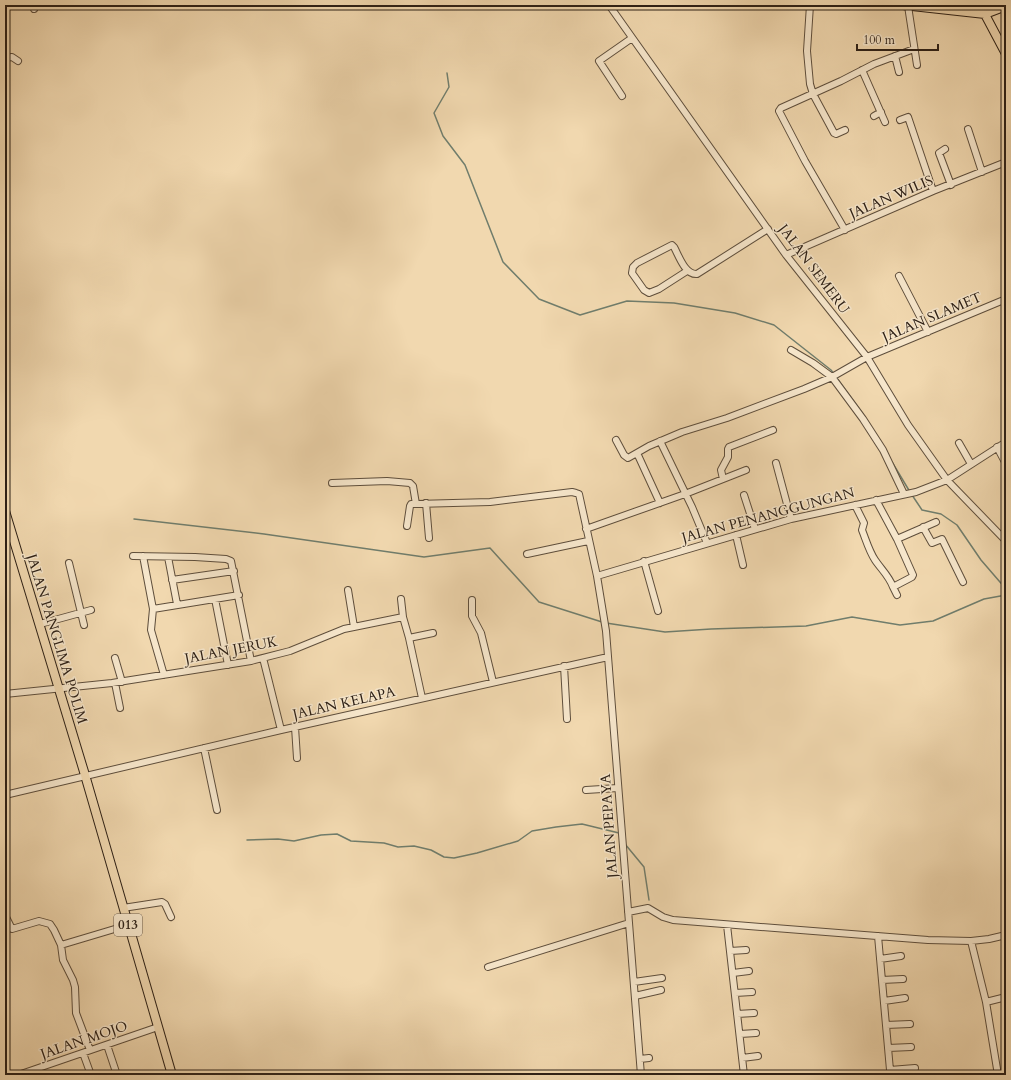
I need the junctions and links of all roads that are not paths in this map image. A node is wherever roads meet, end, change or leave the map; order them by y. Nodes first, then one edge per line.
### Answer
1 (609, 5) edge
2 (810, 5) edge
3 (906, 5) edge
4 (980, 5) edge
5 (1006, 6) edge
6 (963, 12) junction
7 (985, 14) junction
8 (994, 32) junction
9 (632, 38) junction
10 (914, 49) junction
11 (1006, 54) edge
12 (895, 56) junction
13 (5, 58) edge
14 (18, 62) dead end
15 (917, 65) dead end
16 (862, 70) junction
17 (899, 72) dead end
18 (813, 94) junction
19 (622, 96) dead end
20 (881, 112) junction
21 (874, 116) dead end
22 (900, 120) dead end
23 (885, 122) dead end
24 (968, 128) dead end
25 (844, 130) dead end
26 (945, 149) dead end
27 (1006, 162) edge
28 (982, 172) junction
29 (951, 185) junction
30 (933, 191) junction
31 (768, 229) junction
32 (845, 230) junction
33 (786, 255) junction
34 (687, 271) junction
35 (899, 276) dead end
36 (1006, 299) edge
37 (928, 332) junction
38 (791, 350) dead end
39 (867, 357) junction
40 (834, 376) junction
41 (773, 430) dead end
42 (616, 440) dead end
43 (660, 441) junction
44 (1006, 442) edge
45 (959, 444) dead end
46 (997, 447) junction
47 (637, 453) junction
48 (776, 464) dead end
49 (971, 464) junction
50 (1006, 464) edge
51 (746, 470) dead end
52 (723, 479) junction
53 (946, 480) junction
54 (332, 483) dead end
55 (685, 494) junction
56 (905, 494) junction
57 (744, 495) dead end
58 (876, 500) junction
59 (426, 503) junction
60 (660, 503) junction
61 (416, 504) junction
62 (855, 505) junction
63 (5, 510) edge
64 (791, 519) junction
65 (936, 522) dead end
66 (407, 526) dead end
67 (923, 528) junction
68 (586, 529) junction
69 (755, 529) junction
70 (736, 535) junction
71 (429, 538) dead end
72 (897, 539) junction
73 (588, 540) junction
74 (1006, 541) edge
75 (706, 543) junction
76 (527, 554) dead end
77 (132, 556) dead end
78 (143, 556) junction
79 (168, 557) junction
80 (644, 562) junction
81 (69, 563) dead end
82 (743, 565) dead end
83 (234, 571) junction
84 (597, 576) junction
85 (172, 580) junction
86 (963, 582) dead end
87 (893, 587) junction
88 (348, 590) dead end
89 (239, 595) junction
90 (897, 595) dead end
91 (215, 599) junction
92 (400, 599) dead end
93 (472, 600) dead end
94 (177, 604) junction
95 (153, 609) junction
96 (91, 610) dead end
97 (658, 611) dead end
98 (82, 612) junction
99 (403, 617) junction
100 (40, 624) junction
101 (84, 625) dead end
102 (354, 627) junction
103 (433, 634) dead end
104 (409, 638) junction
105 (608, 657) junction
106 (115, 658) dead end
107 (263, 658) junction
108 (251, 661) junction
109 (228, 665) junction
110 (564, 666) junction
111 (164, 675) junction
112 (122, 682) junction
113 (492, 682) junction
114 (115, 683) junction
115 (59, 689) junction
116 (5, 694) edge
117 (422, 698) junction
118 (120, 708) dead end
119 (567, 719) dead end
120 (295, 727) junction
121 (281, 730) junction
122 (204, 748) junction
123 (297, 758) dead end
124 (85, 775) junction
125 (618, 788) junction
126 (586, 790) dead end
127 (5, 794) edge
128 (217, 810) dead end
129 (123, 908) junction
130 (628, 912) junction
131 (5, 915) edge
132 (171, 918) dead end
133 (629, 923) junction
134 (128, 925) junction
135 (727, 925) junction
136 (878, 936) junction
137 (1006, 936) edge
138 (971, 941) junction
139 (60, 945) junction
140 (746, 950) dead end
141 (730, 951) junction
142 (901, 956) dead end
143 (880, 959) junction
144 (488, 967) dead end
145 (749, 971) dead end
146 (732, 973) junction
147 (662, 978) dead end
148 (903, 979) dead end
149 (882, 980) junction
150 (634, 982) junction
151 (661, 990) dead end
152 (752, 992) dead end
153 (735, 993) junction
154 (635, 996) junction
155 (1006, 997) edge
156 (905, 998) dead end
157 (884, 1001) junction
158 (986, 1002) junction
159 (754, 1012) dead end
160 (737, 1014) junction
161 (910, 1024) dead end
162 (886, 1025) junction
163 (158, 1027) junction
164 (756, 1032) dead end
165 (740, 1034) junction
166 (107, 1045) junction
167 (911, 1047) dead end
168 (888, 1048) junction
169 (90, 1050) junction
170 (83, 1054) junction
171 (758, 1056) dead end
172 (649, 1058) dead end
173 (742, 1058) junction
174 (640, 1059) junction
175 (915, 1068) dead end
176 (18, 1075) edge
177 (91, 1075) edge
178 (118, 1075) edge
179 (172, 1075) edge
180 (641, 1075) edge
181 (744, 1075) edge
182 (998, 1075) edge

1 - 9 street, JALAN SEMERU
2 - 18 street
3 - 6 main road
3 - 10 street
4 - 7 main road
5 - 7 main road
6 - 7 main road
6 - 8 main road
7 - 8 main road
8 - 11 main road
9 - 19 street
9 - 31 street, JALAN SEMERU
10 - 12 street
10 - 15 street
12 - 16 street
12 - 17 street
13 - 14 street
16 - 18 street
16 - 20 street
18 - 25 street
18 - 32 street
20 - 21 street
20 - 23 street
22 - 30 street
24 - 28 street
26 - 29 street
27 - 28 street, JALAN WILIS
28 - 29 street, JALAN WILIS
29 - 30 street, JALAN WILIS
30 - 32 street, JALAN WILIS
31 - 33 street, JALAN SEMERU
31 - 34 street
32 - 33 street, JALAN WILIS
33 - 39 street, JALAN SEMERU
34 - 34 street
35 - 37 street
36 - 37 street, JALAN SLAMET
37 - 39 street, JALAN SLAMET
38 - 40 street
39 - 40 street, JALAN SLAMET
39 - 53 street, JALAN SEMERU
40 - 43 street, JALAN SLAMET
40 - 56 street
41 - 52 street
42 - 47 street
43 - 47 street, JALAN SLAMET
43 - 55 street
44 - 46 street, JALAN PENANGGUNGAN
45 - 49 street
46 - 49 street, JALAN PENANGGUNGAN
46 - 50 street
47 - 60 street
48 - 64 street
49 - 53 street, JALAN PENANGGUNGAN
51 - 52 street
52 - 55 street
53 - 56 street, JALAN PENANGGUNGAN
53 - 74 street, JALAN SEMERU
54 - 61 street
55 - 60 street
55 - 75 street
56 - 58 street, JALAN PENANGGUNGAN
57 - 69 street
58 - 62 street, JALAN PENANGGUNGAN
58 - 72 street
59 - 61 street, JALAN PEPAYA
59 - 68 street, JALAN PEPAYA
59 - 71 street
60 - 68 street
61 - 66 street
62 - 64 street, JALAN PENANGGUNGAN
62 - 87 street
63 - 100 main road, JALAN PANGLIMA POLIM / 013
64 - 69 street, JALAN PENANGGUNGAN
65 - 67 street
67 - 72 street
67 - 86 street
68 - 73 street, JALAN PEPAYA
69 - 70 street, JALAN PENANGGUNGAN
70 - 75 street, JALAN PENANGGUNGAN
70 - 82 street
72 - 87 street
73 - 76 street
73 - 84 street, JALAN PEPAYA
75 - 80 street, JALAN PENANGGUNGAN
77 - 78 street
78 - 79 street
78 - 95 street
79 - 83 street
79 - 85 street
80 - 84 street, JALAN PENANGGUNGAN
80 - 97 street
81 - 98 street
83 - 85 street
83 - 89 street
84 - 105 street, JALAN PEPAYA
85 - 94 street
87 - 90 street
88 - 102 street
89 - 91 street
89 - 108 street
91 - 94 street
91 - 109 street
92 - 99 street
93 - 113 street
94 - 95 street
95 - 111 street
96 - 98 street
98 - 100 street
98 - 101 street
99 - 102 street, JALAN JERUK
99 - 104 street
100 - 115 main road, JALAN PANGLIMA POLIM / 013
102 - 107 street, JALAN JERUK
103 - 104 street
104 - 117 street
105 - 110 street, JALAN KELAPA
105 - 125 street, JALAN PEPAYA
106 - 112 street
107 - 108 street, JALAN JERUK
107 - 121 street
108 - 109 street, JALAN JERUK
109 - 111 street, JALAN JERUK
110 - 113 street, JALAN KELAPA
110 - 119 street
111 - 112 street, JALAN JERUK
112 - 114 street, JALAN JERUK
113 - 117 street, JALAN KELAPA
114 - 115 street, JALAN JERUK
114 - 118 street
115 - 116 street, JALAN JERUK
115 - 124 main road, JALAN PANGLIMA POLIM / 013
117 - 120 street, JALAN KELAPA
120 - 121 street, JALAN KELAPA
120 - 123 street
121 - 122 street, JALAN KELAPA
122 - 124 street, JALAN KELAPA
122 - 128 street
124 - 127 street, JALAN KELAPA
124 - 129 main road, 013
125 - 126 street
125 - 130 street, JALAN PEPAYA
129 - 132 street
129 - 134 main road, 013
130 - 133 street, JALAN PEPAYA
130 - 135 street
131 - 139 street
133 - 144 street
133 - 150 street, JALAN PEPAYA
134 - 139 street
134 - 163 main road, 013
135 - 136 street
135 - 141 street
136 - 138 street
136 - 143 street
137 - 138 street
138 - 158 street
139 - 169 street
140 - 141 street
141 - 146 street
142 - 143 street
143 - 149 street
145 - 146 street
146 - 153 street
147 - 150 street
148 - 149 street
149 - 157 street
150 - 154 street, JALAN PEPAYA
151 - 154 street
152 - 153 street
153 - 160 street
154 - 174 street, JALAN PEPAYA
155 - 158 street
156 - 157 street
157 - 162 street
158 - 182 street
159 - 160 street
160 - 165 street
161 - 162 street
162 - 168 street
163 - 166 street, JALAN MOJO
163 - 179 main road, 013
164 - 165 street
165 - 173 street
166 - 169 street, JALAN MOJO
166 - 178 street
167 - 168 street
168 - 175 street
169 - 170 street, JALAN MOJO
170 - 176 street, JALAN MOJO
170 - 177 street
171 - 173 street
172 - 174 street
173 - 181 street
174 - 180 street, JALAN PEPAYA

